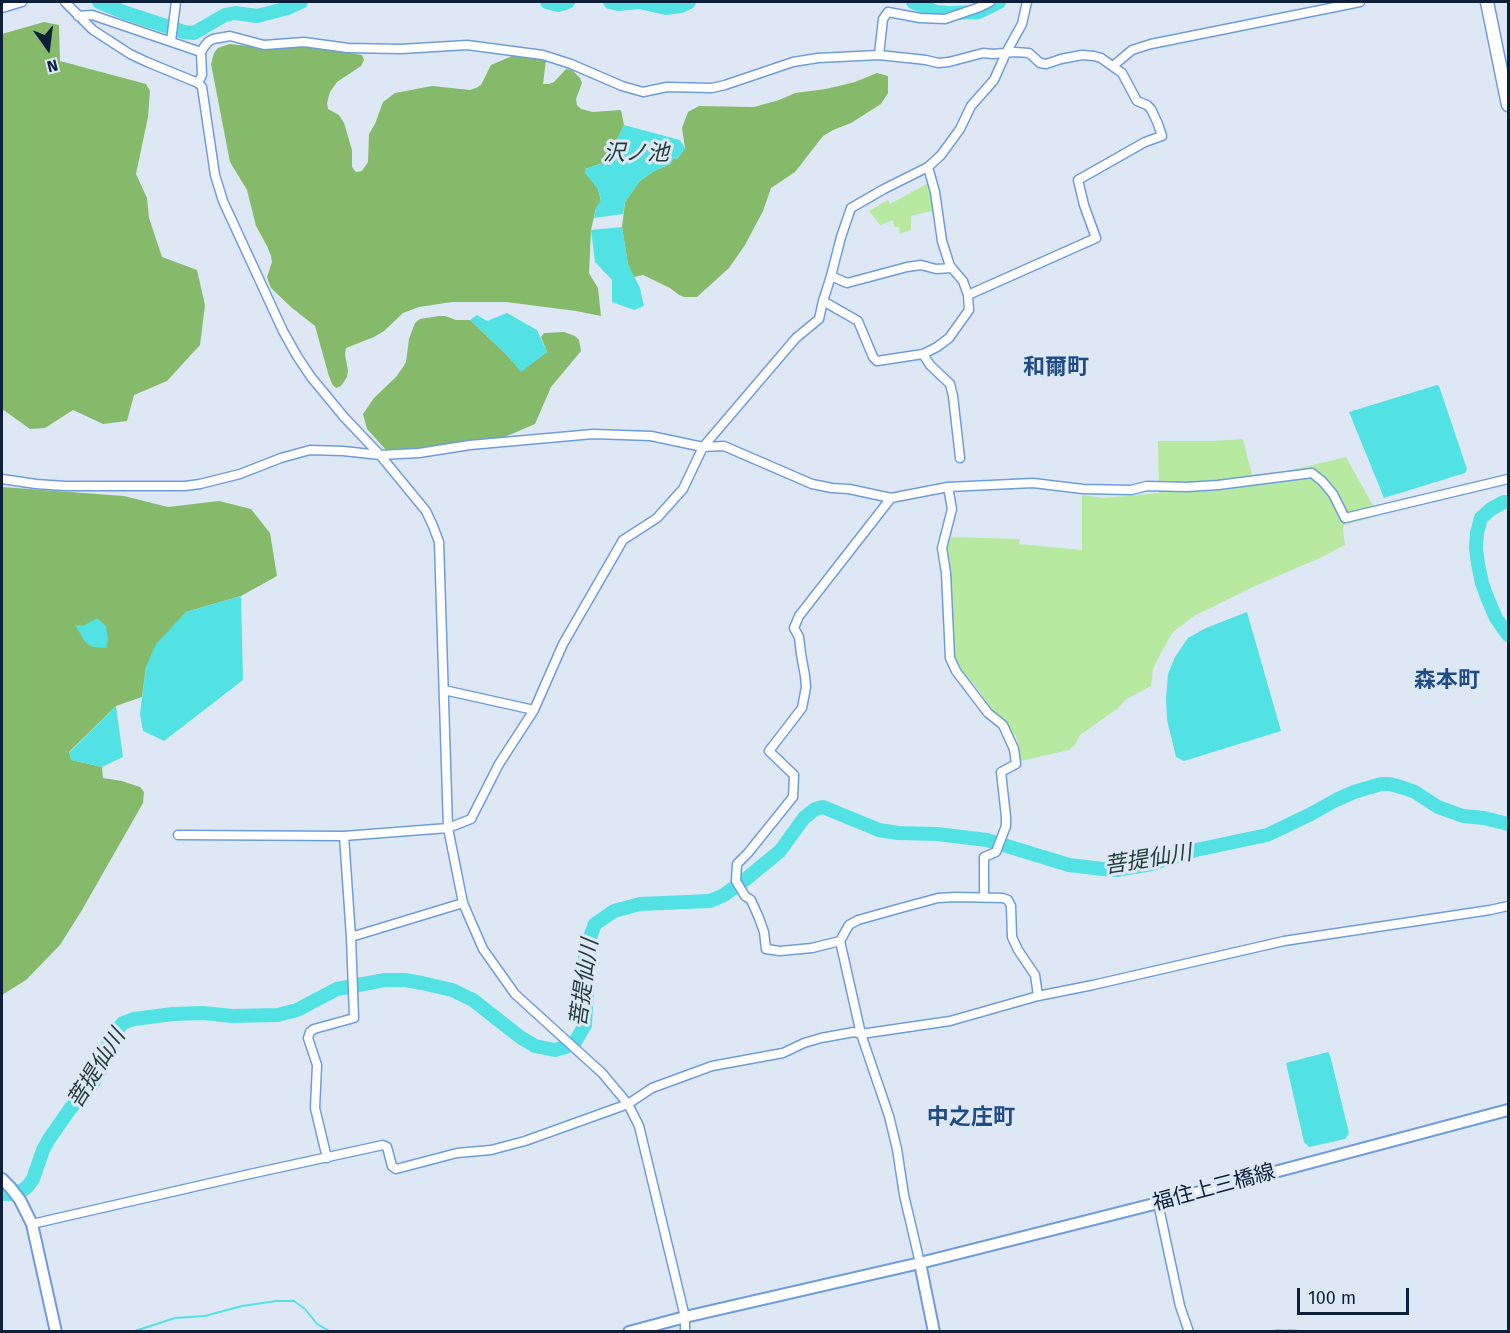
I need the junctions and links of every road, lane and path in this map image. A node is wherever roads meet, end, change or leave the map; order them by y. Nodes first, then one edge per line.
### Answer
1 (22, 2) edge
2 (65, 2) edge
3 (176, 2) edge
4 (990, 2) edge
5 (1027, 2) edge
6 (1359, 2) edge
7 (1487, 2) edge
8 (2, 8) edge
9 (78, 16) junction
10 (171, 41) junction
11 (201, 52) junction
12 (1006, 53) junction
13 (879, 55) junction
14 (1113, 66) junction
15 (1506, 81) edge
16 (198, 83) junction
17 (1509, 105) edge
18 (928, 167) junction
19 (952, 268) junction
20 (831, 276) junction
21 (968, 295) junction
22 (822, 301) junction
23 (923, 354) junction
24 (703, 447) junction
25 (380, 456) junction
26 (960, 458) dead end
27 (2, 479) edge
28 (1509, 479) edge
29 (948, 487) junction
30 (891, 498) junction
31 (444, 690) junction
32 (534, 710) junction
33 (448, 828) junction
34 (178, 835) dead end
35 (344, 836) junction
36 (984, 897) junction
37 (462, 903) junction
38 (1509, 906) edge
39 (351, 937) junction
40 (840, 941) junction
41 (1038, 996) junction
42 (861, 1034) junction
43 (628, 1104) junction
44 (1509, 1110) edge
45 (327, 1158) junction
46 (6, 1183) edge
47 (1158, 1203) junction
48 (32, 1224) junction
49 (920, 1263) junction
50 (685, 1317) junction
51 (56, 1332) edge
52 (629, 1332) edge
53 (685, 1332) edge
54 (934, 1332) edge
55 (1189, 1332) edge

1 - 8 street
2 - 9 street
3 - 10 street
4 - 13 street
5 - 12 street
6 - 14 street
7 - 15 highway
9 - 10 street
9 - 16 street
10 - 11 street
11 - 13 street
11 - 16 street
12 - 13 street
12 - 14 street
12 - 18 street
14 - 21 street
15 - 17 highway
16 - 25 street
18 - 19 street
18 - 20 street
19 - 20 street
19 - 21 street
20 - 22 street
21 - 23 street
22 - 23 street
22 - 24 street
23 - 26 street
24 - 25 street
24 - 30 street
24 - 32 street
25 - 27 street
25 - 31 street
28 - 29 street
29 - 30 street
29 - 36 street
30 - 40 street
31 - 32 street
31 - 33 street
32 - 33 street
33 - 35 street
33 - 37 street
34 - 35 street
35 - 39 street
36 - 40 street
36 - 41 street
37 - 39 street
37 - 43 street
38 - 41 street
39 - 45 street
40 - 42 street
41 - 42 street
42 - 43 street
42 - 49 street
43 - 45 street
43 - 50 street
44 - 47 main road, 福住上三橋線
45 - 48 street
46 - 48 main road
47 - 49 main road, 福住上三橋線
47 - 55 street
48 - 51 main road
49 - 50 main road, 福住上三橋線
49 - 54 main road
50 - 52 main road, 福住上三橋線
50 - 53 street

